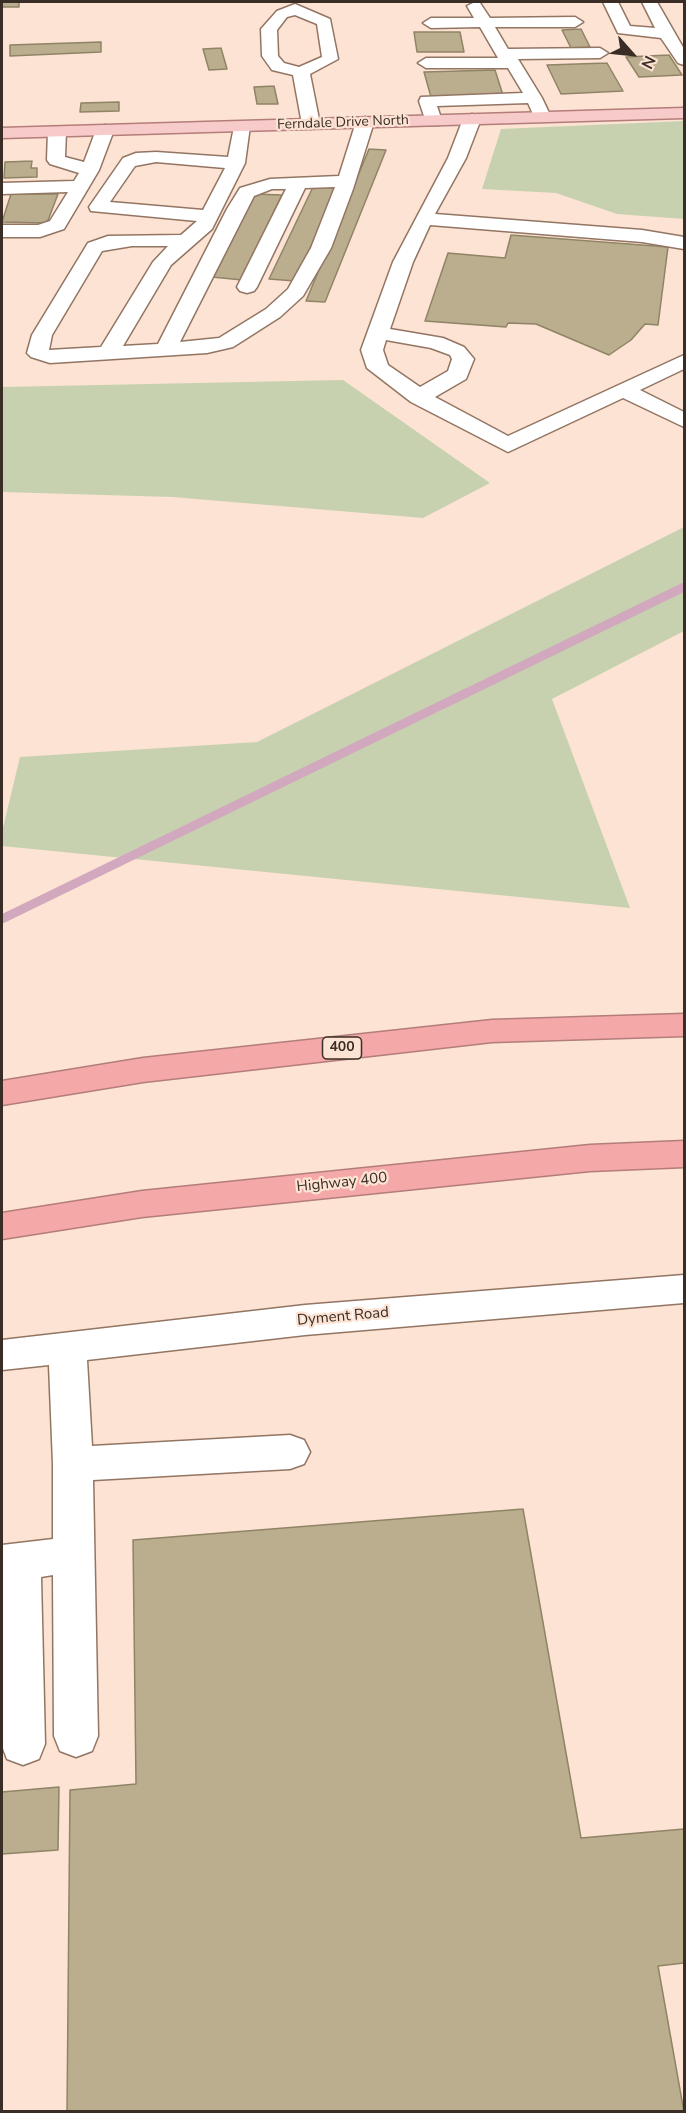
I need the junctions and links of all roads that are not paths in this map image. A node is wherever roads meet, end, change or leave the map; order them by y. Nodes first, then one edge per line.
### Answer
1 (473, 2) edge
2 (611, 2) edge
3 (650, 2) edge
4 (295, 9) edge
5 (575, 22) dead end
6 (431, 23) dead end
7 (484, 23) junction
8 (666, 34) junction
9 (600, 53) dead end
10 (508, 59) junction
11 (684, 60) edge
12 (426, 63) dead end
13 (301, 70) junction
14 (534, 98) junction
15 (684, 113) edge
16 (542, 117) junction
17 (472, 119) junction
18 (432, 121) junction
19 (364, 122) junction
20 (311, 124) junction
21 (241, 126) junction
22 (105, 130) junction
23 (57, 131) junction
24 (2, 133) edge
25 (236, 163) junction
26 (86, 178) junction
27 (346, 181) junction
28 (299, 182) junction
29 (2, 188) edge
30 (209, 216) junction
31 (423, 219) junction
32 (2, 231) edge
33 (185, 241) junction
34 (684, 243) edge
35 (201, 283) junction
36 (247, 287) junction
37 (296, 292) junction
38 (378, 333) junction
39 (166, 348) junction
40 (108, 353) junction
41 (684, 361) edge
42 (623, 390) junction
43 (419, 397) junction
44 (684, 420) edge
45 (684, 1025) edge
46 (2, 1093) edge
47 (684, 1154) edge
48 (2, 1226) edge
49 (684, 1289) edge
50 (67, 1347) junction
51 (2, 1355) edge
52 (290, 1452) dead end
53 (73, 1464) junction
54 (74, 1555) junction
55 (11, 1562) edge
56 (76, 1736) dead end
57 (22, 1744) dead end

1 - 7 street
2 - 8 street
3 - 8 street
4 - 13 street
4 - 13 street
4 - 13 street
5 - 7 street
6 - 7 street
7 - 10 street
8 - 11 street
9 - 10 street
10 - 12 street
10 - 14 street
13 - 20 street
14 - 16 street
14 - 18 street
15 - 16 main road, Ferndale Drive North
16 - 17 main road, Ferndale Drive North
17 - 18 main road, Ferndale Drive North
17 - 31 street
18 - 19 main road, Ferndale Drive North
19 - 20 main road, Ferndale Drive North
19 - 27 street
20 - 21 main road, Ferndale Drive North
21 - 22 main road, Ferndale Drive North
21 - 25 street
22 - 23 main road, Ferndale Drive North
22 - 26 street
23 - 24 main road, Ferndale Drive North
23 - 26 street
25 - 30 street
25 - 30 street
26 - 29 street
26 - 32 street
27 - 28 street
27 - 37 street
28 - 35 street
28 - 36 street
30 - 33 street
31 - 34 street
31 - 38 street
33 - 40 street
33 - 40 street
35 - 36 street
35 - 39 street
36 - 37 street
37 - 39 street
38 - 43 street
38 - 43 street
39 - 40 street
41 - 42 street
42 - 43 street
42 - 44 street
45 - 46 highway, 400
47 - 48 highway, Highway 400
49 - 50 street, Dyment Road
50 - 51 street, Dyment Road
50 - 53 street
52 - 53 street
53 - 54 street
54 - 55 street
54 - 56 street
55 - 57 street

